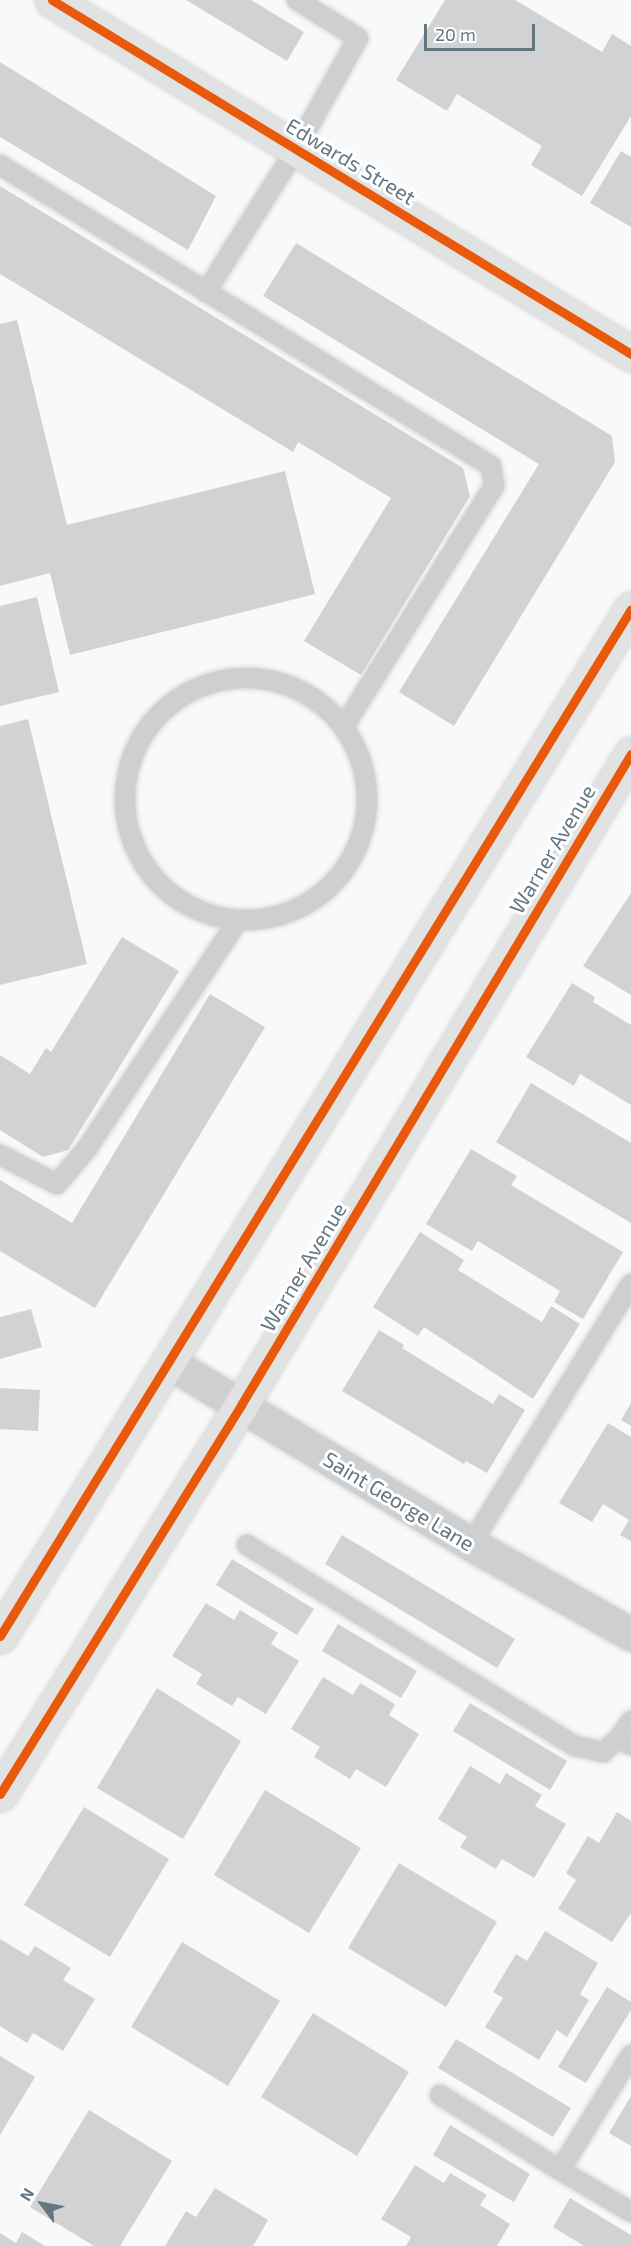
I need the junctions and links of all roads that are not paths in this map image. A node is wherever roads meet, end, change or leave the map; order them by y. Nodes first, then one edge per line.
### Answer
1 (52, 0) edge
2 (297, 0) edge
3 (296, 149) junction
4 (0, 165) edge
5 (206, 292) junction
6 (631, 354) edge
7 (631, 609) edge
8 (344, 726) junction
9 (631, 754) edge
10 (238, 920) junction
11 (0, 1155) edge
12 (631, 1284) edge
13 (170, 1362) junction
14 (241, 1405) junction
15 (247, 1545) dead end
16 (471, 1545) junction
17 (631, 1634) edge
18 (0, 1636) edge
19 (631, 1721) edge
20 (625, 1742) edge
21 (0, 1794) edge
22 (631, 2055) edge
23 (440, 2095) dead end
24 (560, 2170) junction
25 (631, 2212) edge

1 - 3 main road, Edwards Street
2 - 3 lane
3 - 5 lane
3 - 6 main road, Edwards Street
4 - 5 lane
5 - 8 lane
7 - 13 main road
8 - 10 lane
8 - 10 lane
9 - 14 main road, Warner Avenue
10 - 11 lane
12 - 16 lane
13 - 14 street, Saint George Lane
13 - 18 main road
14 - 16 street, Saint George Lane
14 - 21 main road, Warner Avenue
15 - 20 lane
16 - 17 street, Saint George Lane
19 - 20 lane
22 - 24 lane
23 - 24 lane
24 - 25 lane

